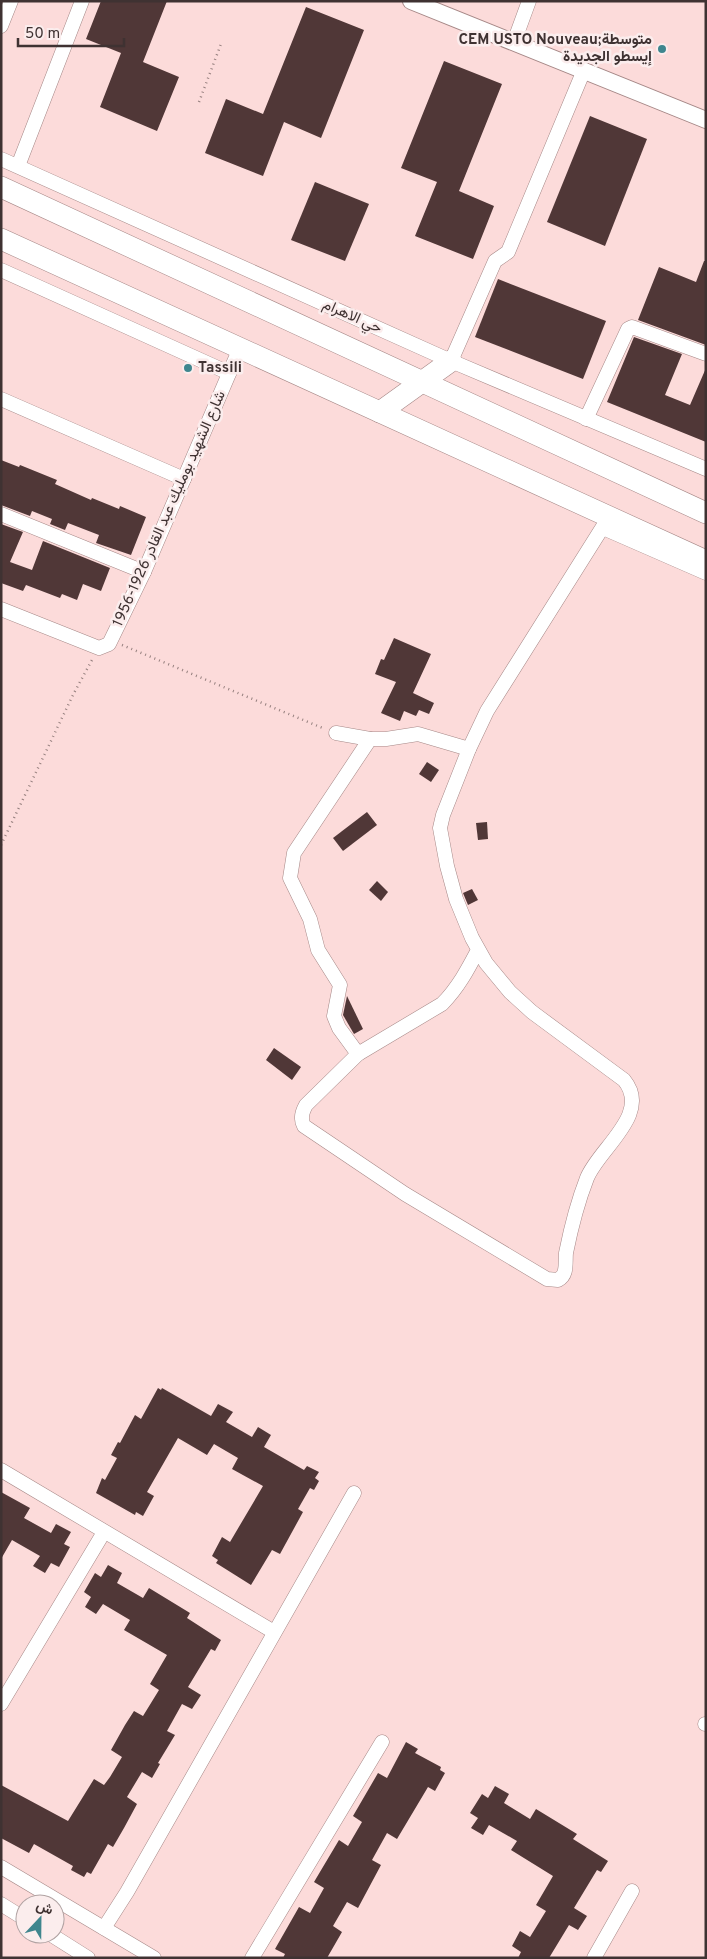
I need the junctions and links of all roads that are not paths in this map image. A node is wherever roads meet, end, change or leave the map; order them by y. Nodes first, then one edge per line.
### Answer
1 (11, 1) edge
2 (82, 1) edge
3 (411, 1) edge
4 (529, 1) edge
5 (1, 26) edge
6 (514, 42) junction
7 (584, 70) junction
8 (706, 120) edge
9 (1, 159) edge
10 (18, 166) junction
11 (1, 187) edge
12 (1, 239) edge
13 (1, 270) edge
14 (240, 348) junction
15 (706, 354) edge
16 (451, 361) junction
17 (229, 373) junction
18 (422, 381) junction
19 (1, 400) edge
20 (380, 412) junction
21 (586, 419) junction
22 (706, 469) edge
23 (184, 479) junction
24 (706, 513) edge
25 (1, 514) edge
26 (606, 522) junction
27 (706, 561) edge
28 (144, 572) junction
29 (706, 573) edge
30 (1, 609) edge
31 (336, 733) road end
32 (370, 738) junction
33 (469, 748) junction
34 (478, 950) junction
35 (358, 1054) junction
36 (1, 1470) edge
37 (354, 1493) dead end
38 (104, 1532) junction
39 (274, 1632) junction
40 (1, 1704) edge
41 (382, 1742) dead end
42 (1, 1867) edge
43 (632, 1891) dead end
44 (1, 1904) edge
45 (15, 1913) edge
46 (104, 1928) junction
47 (65, 1943) edge
48 (88, 1958) edge
49 (154, 1958) edge
50 (252, 1958) edge
51 (594, 1958) edge

1 - 5 street
2 - 10 street
3 - 6 street
4 - 6 street
6 - 7 street
7 - 8 street
7 - 16 street
9 - 10 street, حي الاهرام
10 - 16 street, حي الاهرام
11 - 18 main road
12 - 14 main road
13 - 17 street
14 - 17 street, شارع الشهيد بومليك عبد القادر 1926-1956
14 - 20 main road
15 - 21 street
16 - 18 main road
16 - 21 street, حي الاهرام
17 - 23 street, شارع الشهيد بومليك عبد القادر 1926-1956
18 - 20 main road
18 - 24 main road
19 - 23 street
20 - 26 main road
21 - 22 street, حي الاهرام
23 - 28 street, شارع الشهيد بومليك عبد القادر 1926-1956
25 - 28 street
26 - 27 main road
26 - 29 street
26 - 33 street
28 - 30 street, شارع الشهيد بومليك عبد القادر 1926-1956
31 - 32 street
32 - 33 street
32 - 35 street
33 - 34 street
34 - 35 street
34 - 35 street
36 - 38 street
37 - 39 street
38 - 39 street
38 - 40 street
39 - 46 street
41 - 50 street
42 - 46 street
43 - 51 street
44 - 45 street
46 - 49 street
47 - 48 street

